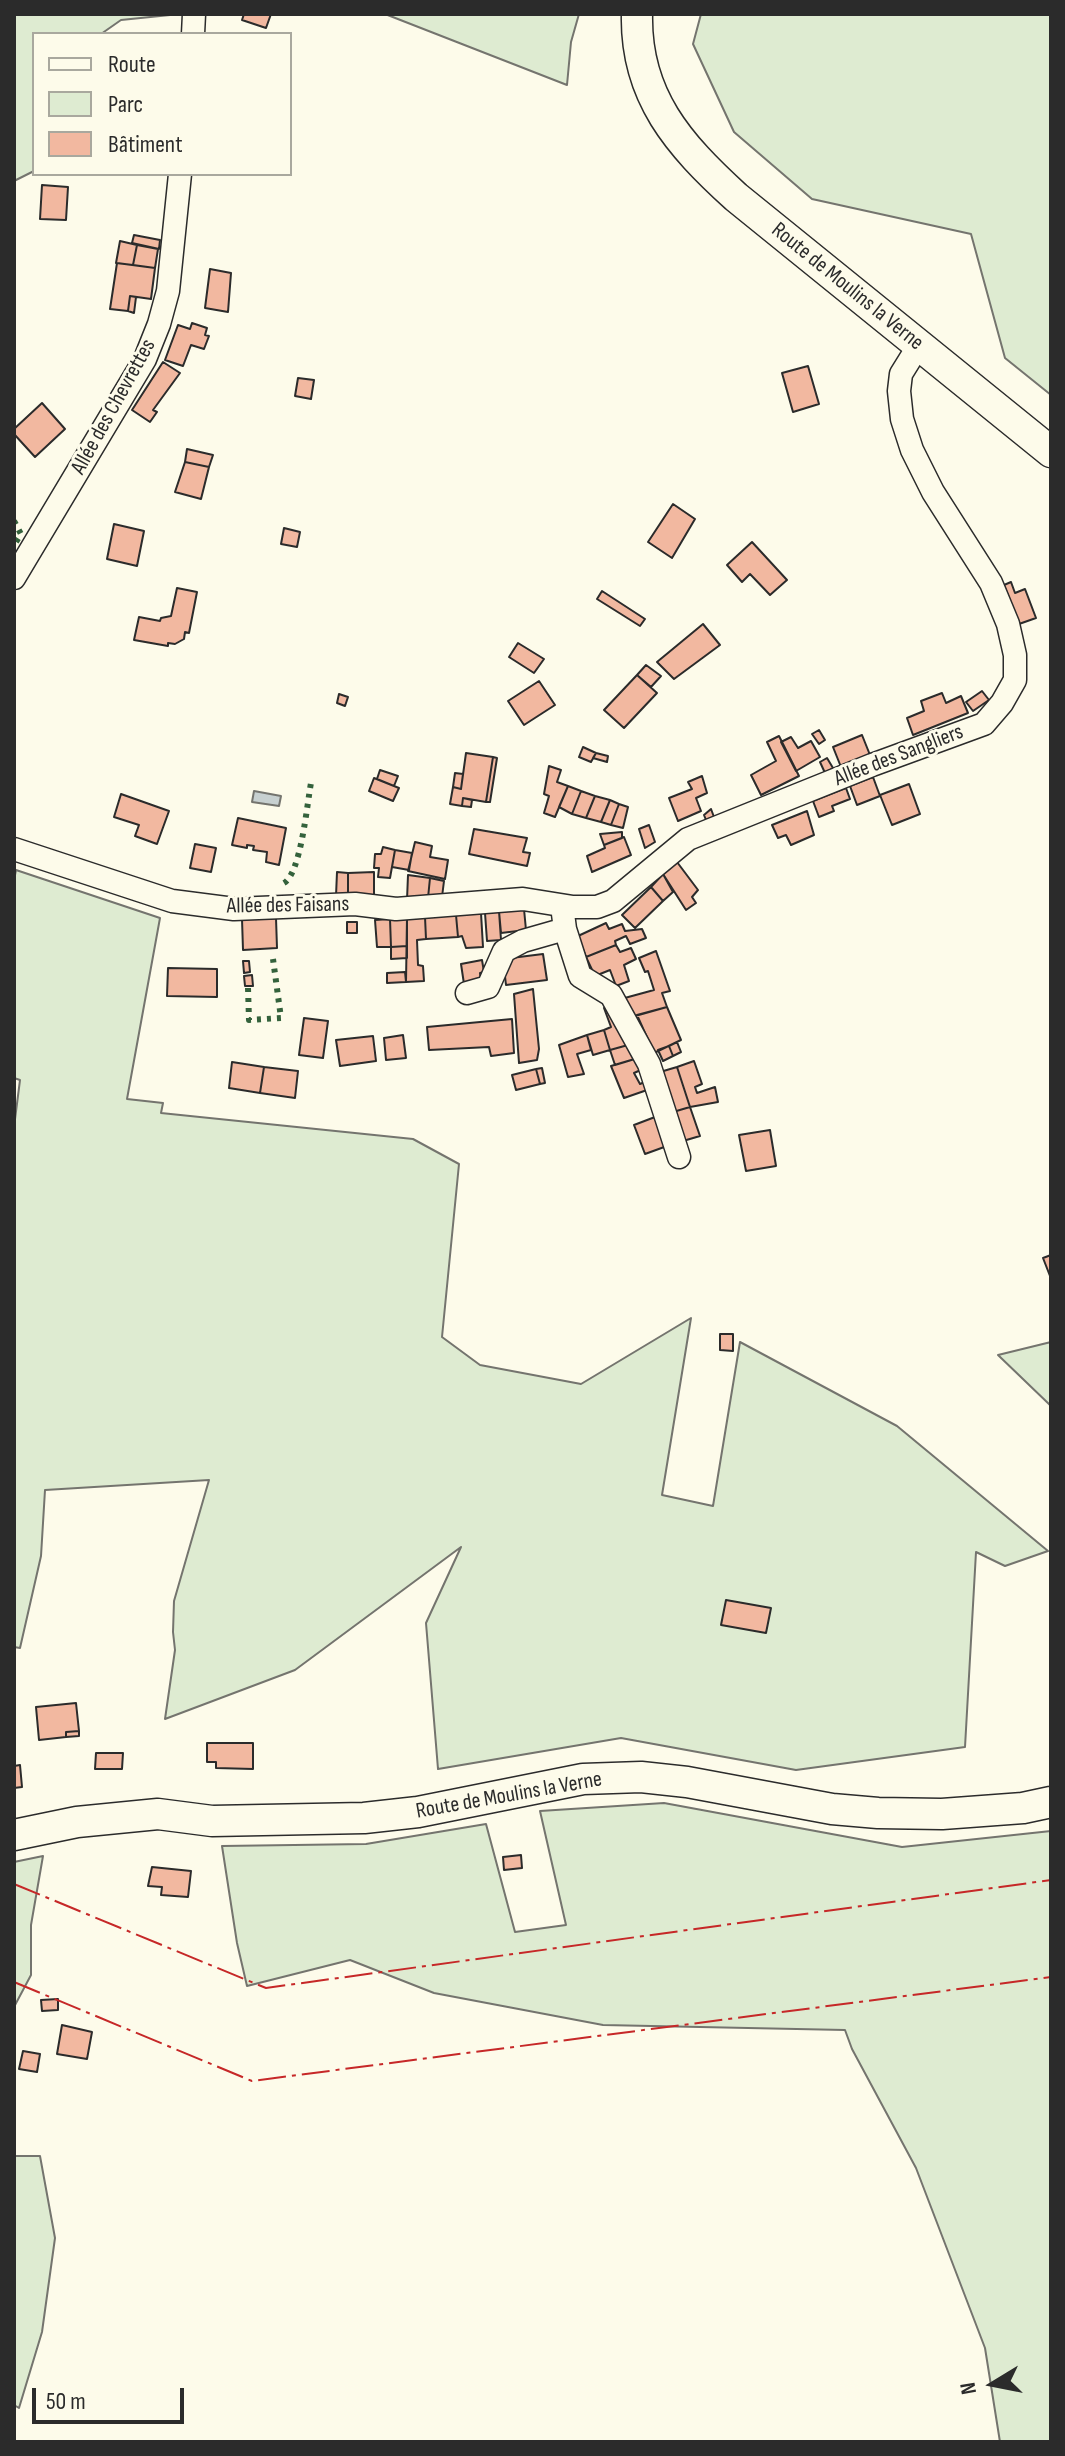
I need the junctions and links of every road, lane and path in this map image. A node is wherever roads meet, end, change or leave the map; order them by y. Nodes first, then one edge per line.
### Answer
1 (637, 14) edge
2 (180, 176) edge
3 (919, 345) junction
4 (1051, 452) edge
5 (14, 578) edge
6 (14, 849) edge
7 (523, 899) joint
8 (562, 906) junction
9 (565, 929) junction
10 (467, 993) dead end
11 (679, 1157) dead end
12 (1051, 1802) edge
13 (14, 1835) edge

1 - 3 main road, Route de Moulins la Verne
2 - 5 street, Allée des Chevrettes
3 - 4 main road, Route de Moulins la Verne
3 - 8 street, Allée des Sangliers
6 - 7 street, Allée des Faisans
7 - 8 street, Allée des Sangliers
8 - 9 street
9 - 10 street
9 - 11 street
12 - 13 main road, Route de Moulins la Verne

